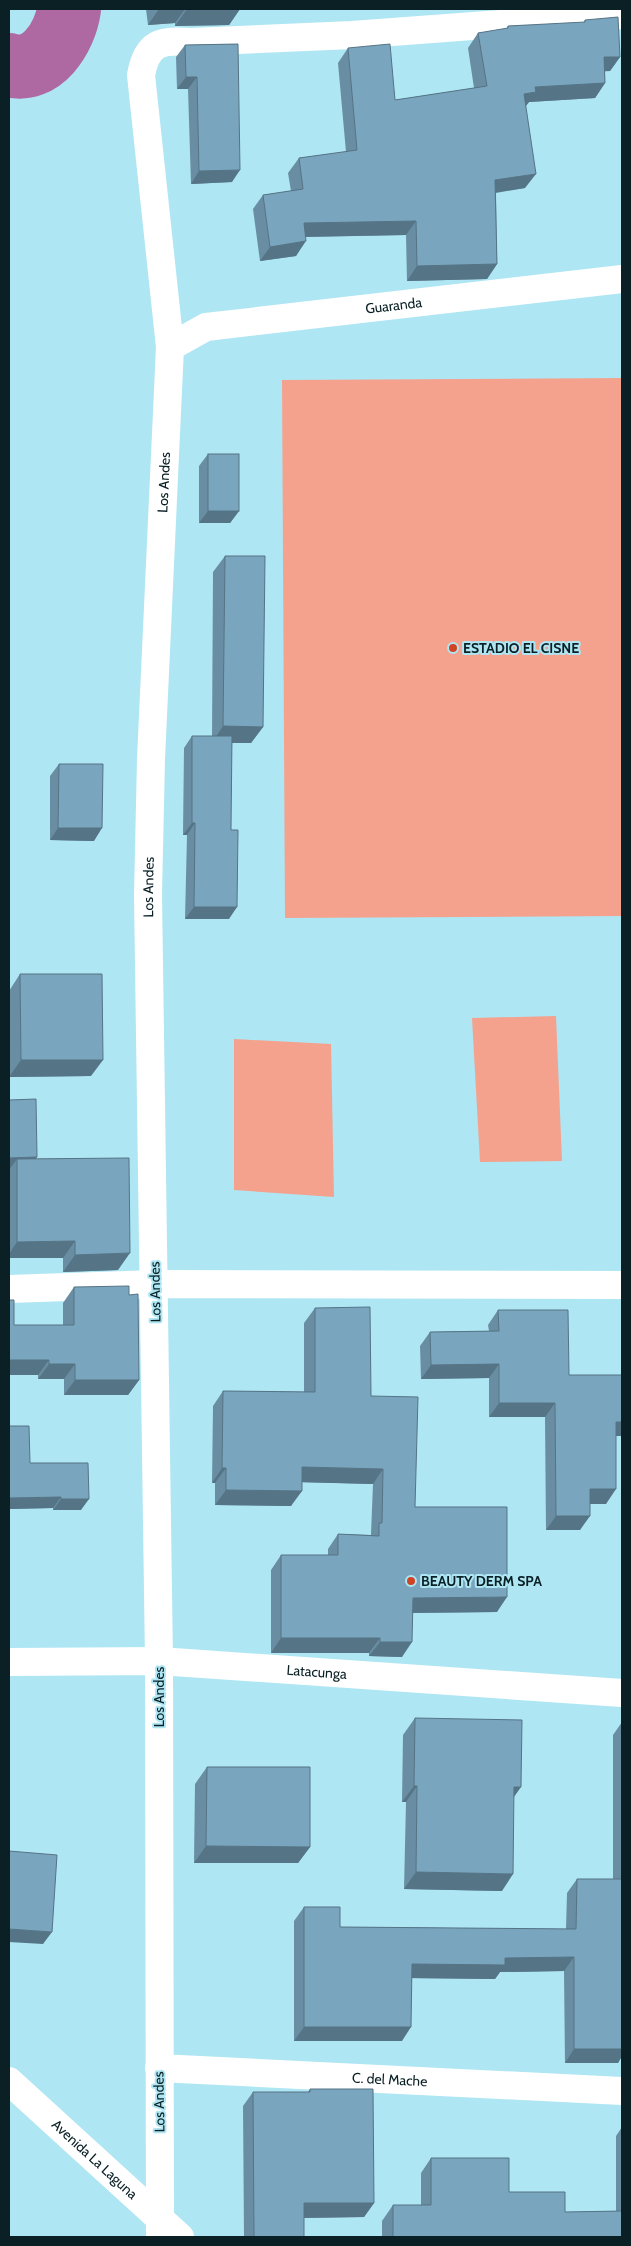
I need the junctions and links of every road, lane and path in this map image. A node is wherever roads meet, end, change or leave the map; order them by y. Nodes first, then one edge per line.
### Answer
1 (622, 15) edge
2 (622, 279) edge
3 (170, 347) junction
4 (155, 1284) junction
5 (622, 1285) edge
6 (9, 1289) edge
7 (159, 1660) junction
8 (9, 1662) edge
9 (622, 1693) edge
10 (159, 2068) junction
11 (9, 2081) edge
12 (622, 2091) edge
13 (160, 2228) edge
14 (180, 2237) edge

1 - 3 street, Los Andes
2 - 3 street, Guaranda
3 - 4 street, Los Andes
4 - 5 street
4 - 6 street
4 - 7 street, Los Andes
7 - 8 street, Latacunga
7 - 9 street, Latacunga
7 - 10 street, Los Andes
10 - 12 street, C. del Mache
10 - 13 street, Los Andes
11 - 13 street, Avenida La Laguna
13 - 14 street, Avenida La Laguna

